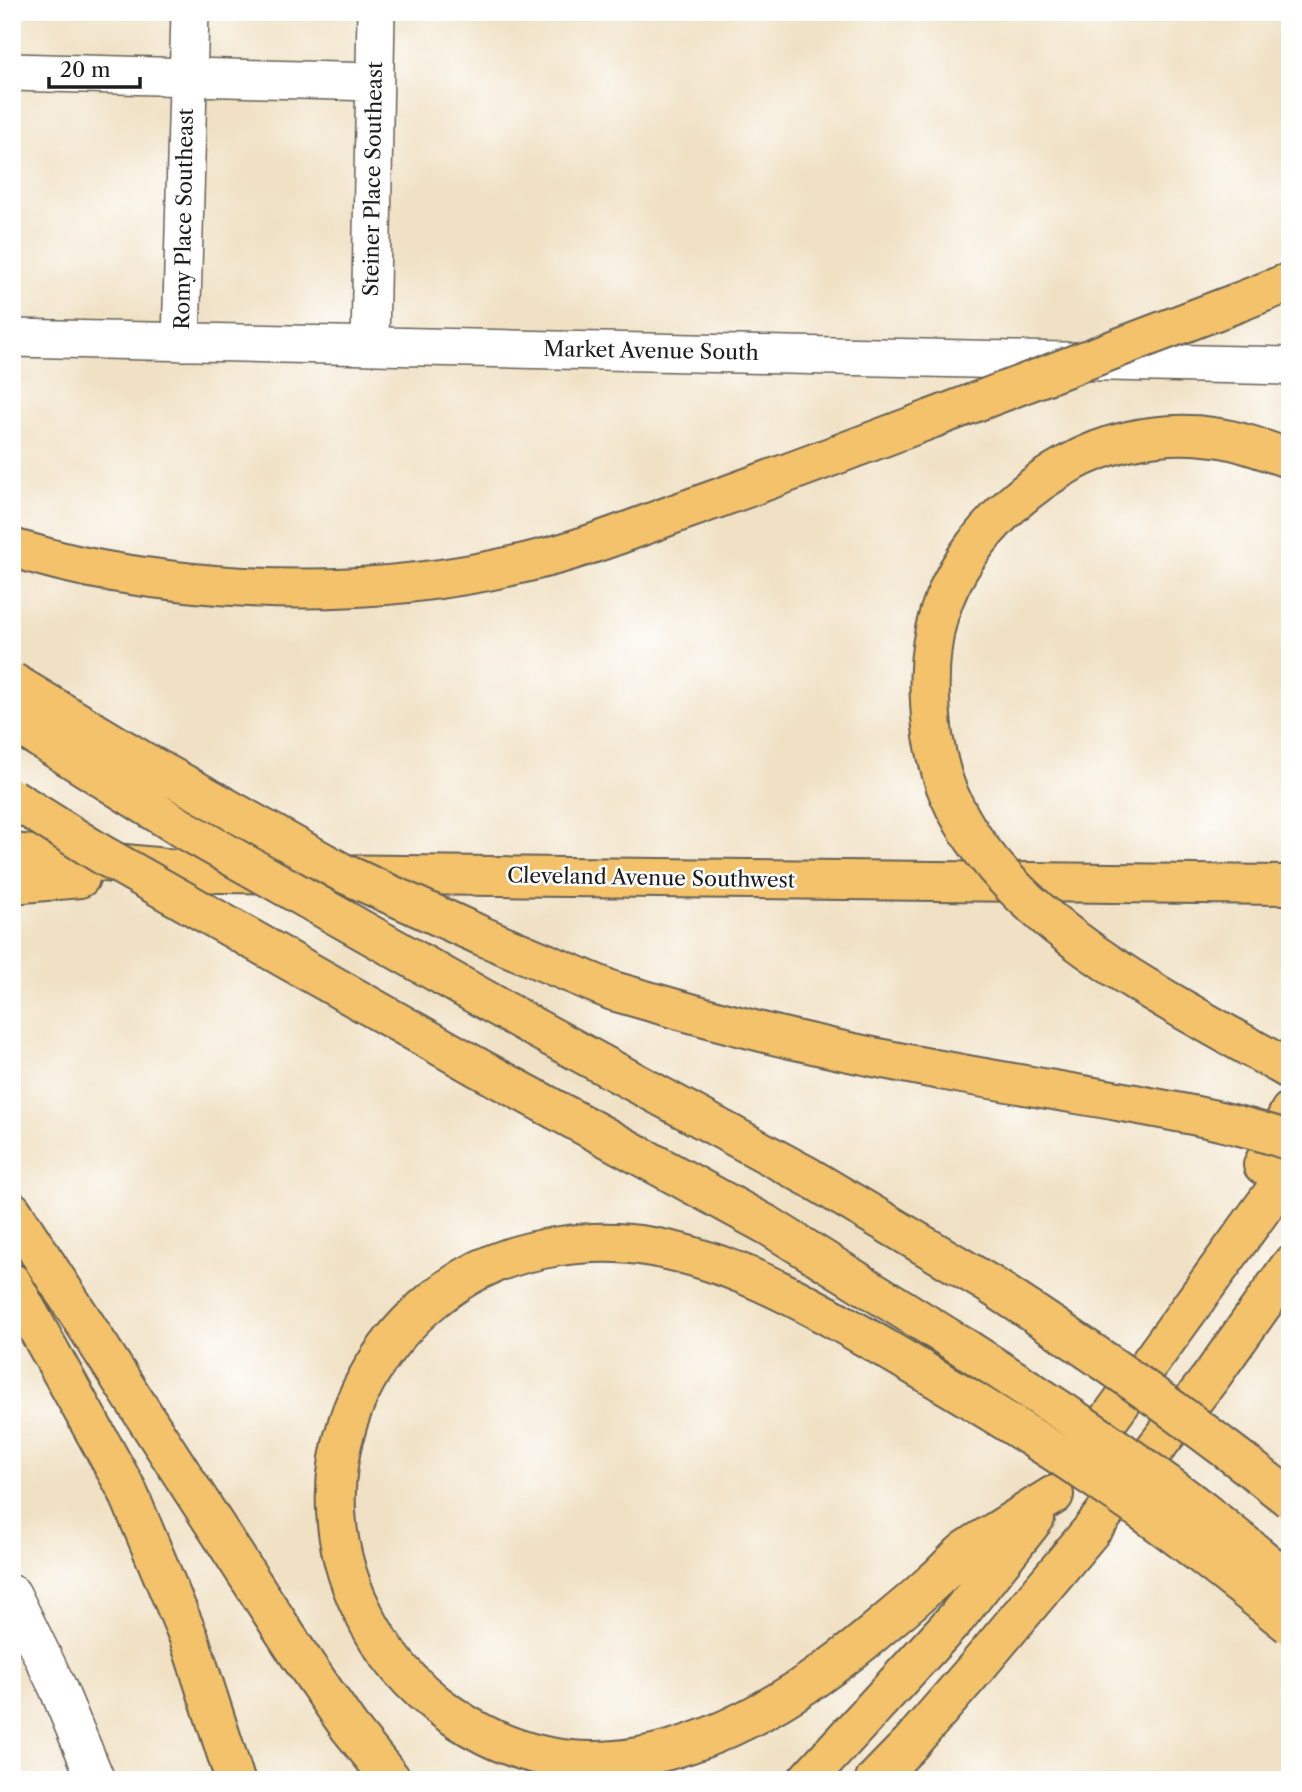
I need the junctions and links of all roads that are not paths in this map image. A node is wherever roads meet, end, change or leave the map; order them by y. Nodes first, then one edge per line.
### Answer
1 (190, 12) edge
2 (376, 12) edge
3 (12, 72) edge
4 (188, 77) junction
5 (374, 82) junction
6 (1290, 282) edge
7 (12, 338) edge
8 (181, 342) junction
9 (370, 346) junction
10 (1290, 366) edge
11 (1290, 459) edge
12 (12, 548) edge
13 (12, 682) edge
14 (12, 721) edge
15 (12, 798) edge
16 (12, 853) edge
17 (216, 873) junction
18 (12, 884) edge
19 (1290, 885) edge
20 (1290, 1070) edge
21 (1290, 1111) edge
22 (1290, 1140) edge
23 (1290, 1170) edge
24 (12, 1211) edge
25 (1290, 1266) edge
26 (12, 1283) edge
27 (1196, 1301) junction
28 (1054, 1495) junction
29 (1290, 1499) edge
30 (1290, 1583) edge
31 (12, 1594) edge
32 (1290, 1625) edge
33 (24, 1646) edge
34 (96, 1780) edge
35 (235, 1780) edge
36 (392, 1780) edge
37 (807, 1780) edge
38 (875, 1780) edge

1 - 4 street, Romy Place Southeast
2 - 5 street, Steiner Place Southeast
3 - 4 street
4 - 5 street
4 - 8 street, Romy Place Southeast
5 - 9 street, Steiner Place Southeast
6 - 12 main road, bridge
7 - 8 street, Market Avenue South
8 - 9 street, Market Avenue South
9 - 10 street, Market Avenue South
11 - 20 main road, bridge
13 - 22 main road, bridge
14 - 29 main road, bridge
15 - 30 main road, bridge
16 - 17 main road, Cleveland Avenue Southwest
17 - 18 main road
17 - 19 main road, Cleveland Avenue Southwest
21 - 27 main road
23 - 27 main road
24 - 36 main road
25 - 38 main road
26 - 35 main road
27 - 28 main road
28 - 32 main road, bridge
28 - 37 main road
31 - 33 street
33 - 34 street

